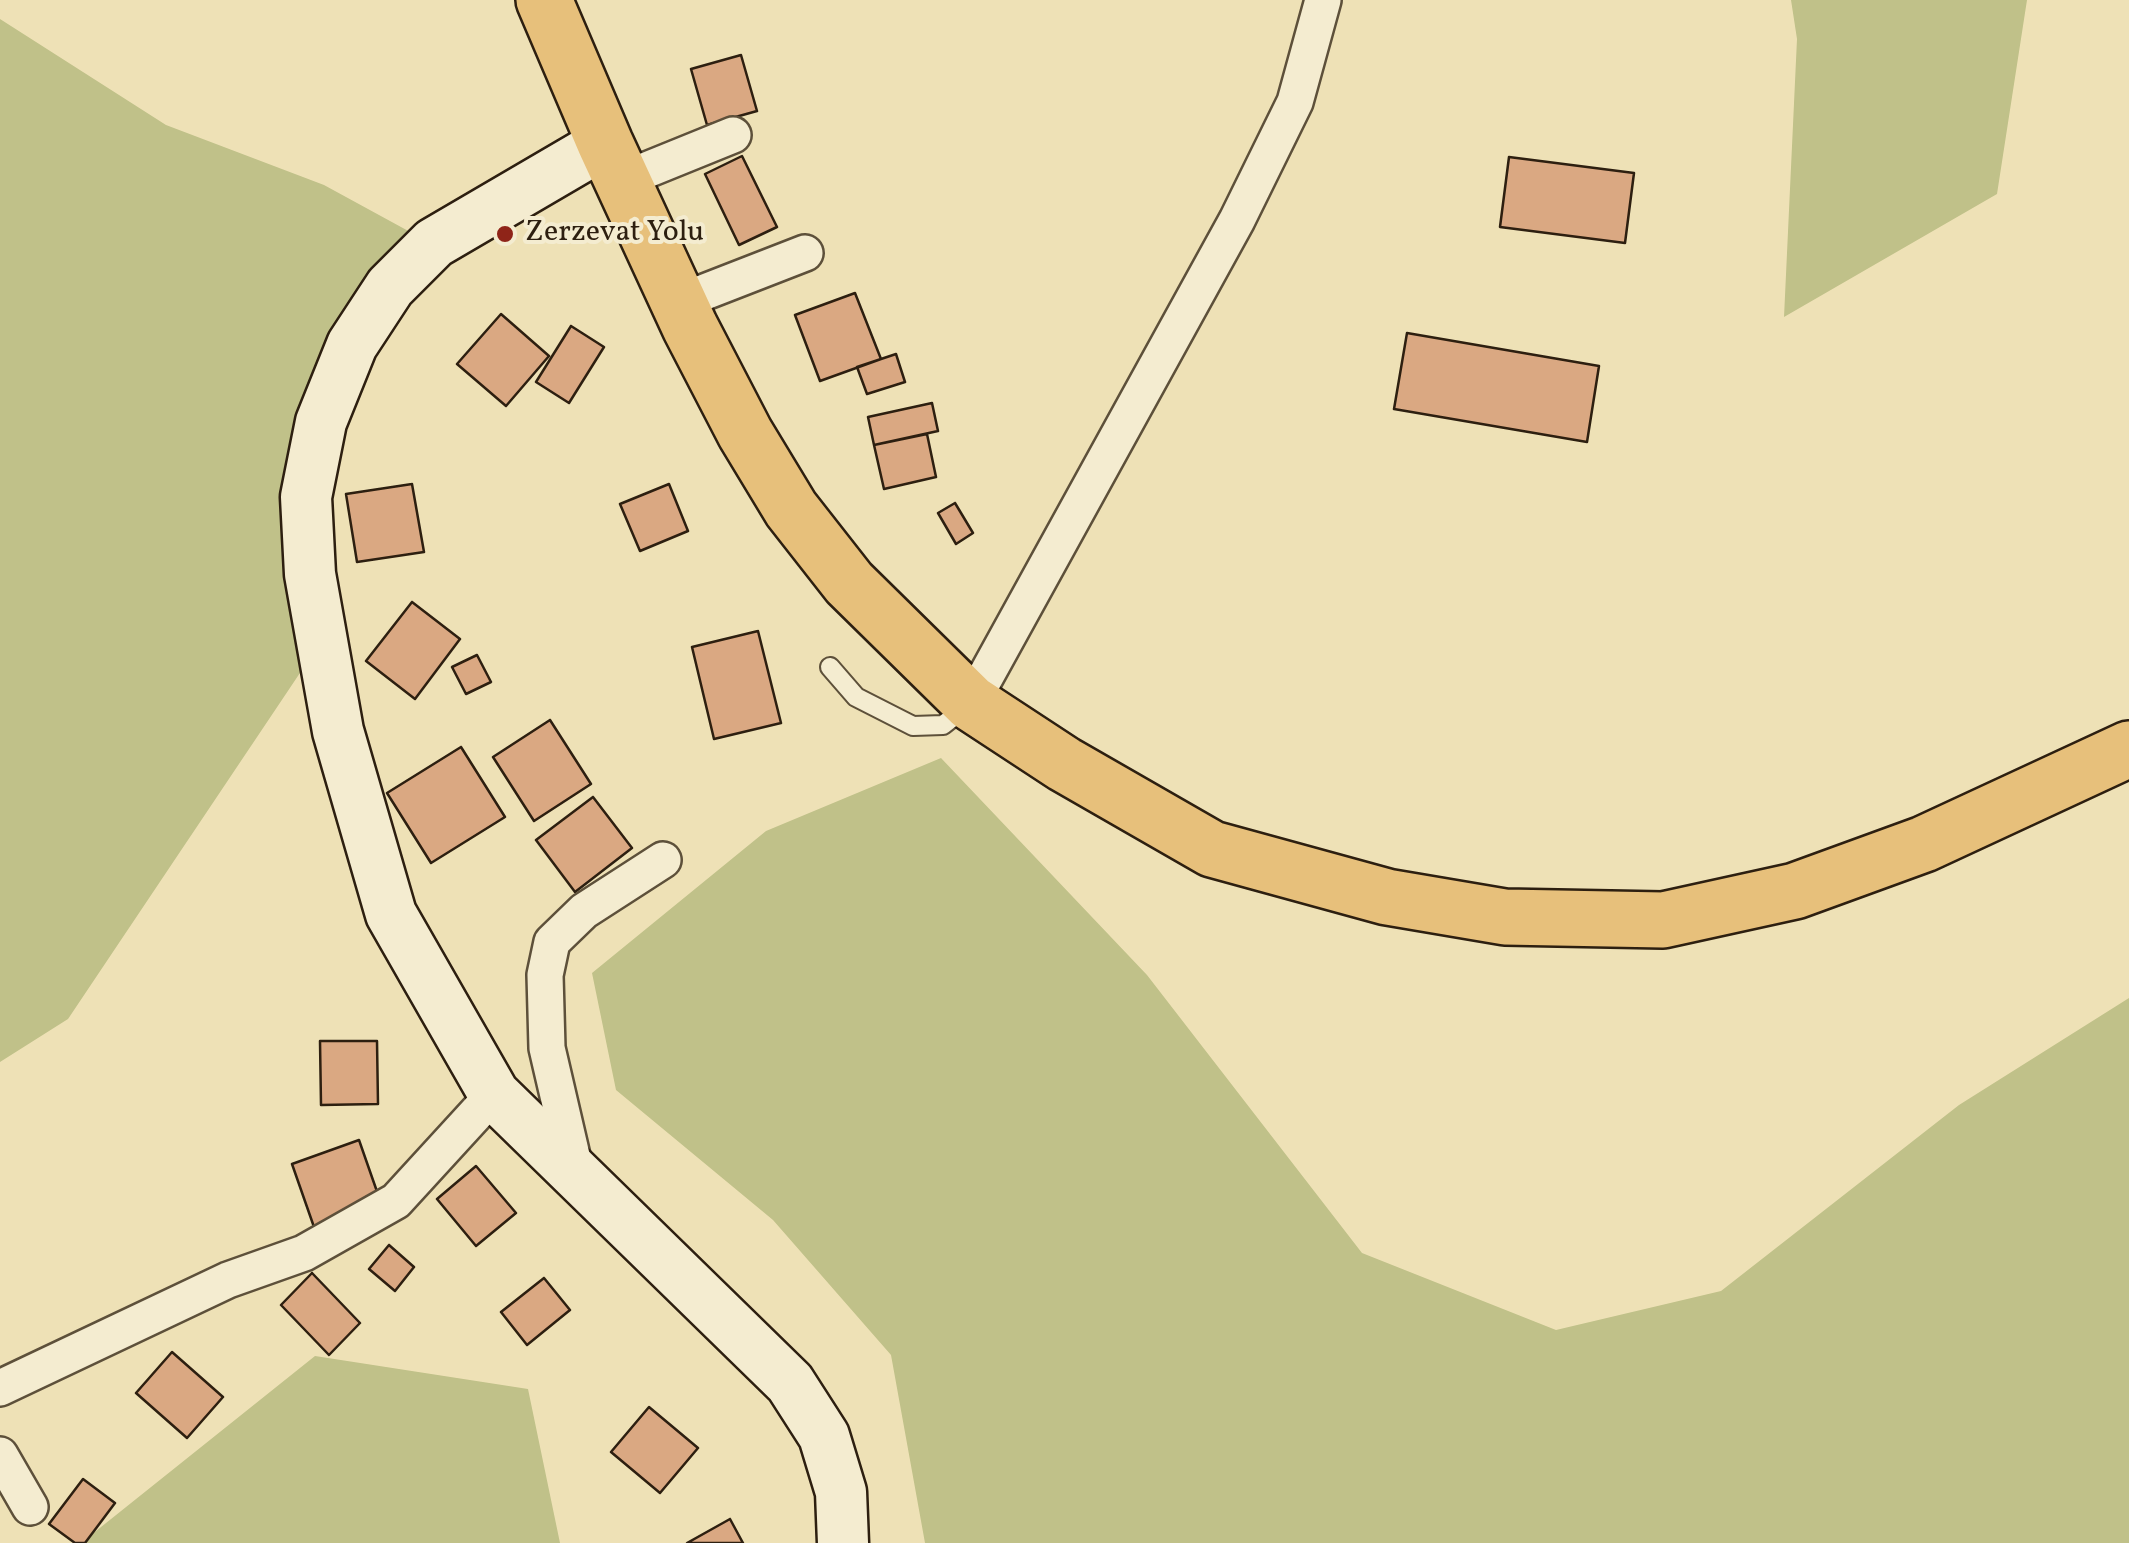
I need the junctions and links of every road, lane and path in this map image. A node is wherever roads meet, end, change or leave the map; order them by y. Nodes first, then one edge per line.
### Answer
1 (544, 0) edge
2 (1323, 0) edge
3 (732, 135) dead end
4 (614, 161) junction
5 (805, 253) dead end
6 (679, 302) junction
7 (830, 667) dead end
8 (970, 704) junction
9 (2129, 750) edge
10 (664, 860) dead end
11 (494, 1094) junction
12 (576, 1174) junction
13 (0, 1388) edge
14 (0, 1455) edge
15 (30, 1508) dead end
16 (843, 1543) edge

1 - 4 main road
2 - 8 street
3 - 4 street
4 - 6 main road
4 - 11 street
5 - 6 street
6 - 8 main road
7 - 8 lane
8 - 9 main road
10 - 12 street
11 - 12 street
11 - 13 street
12 - 16 street
14 - 15 street

